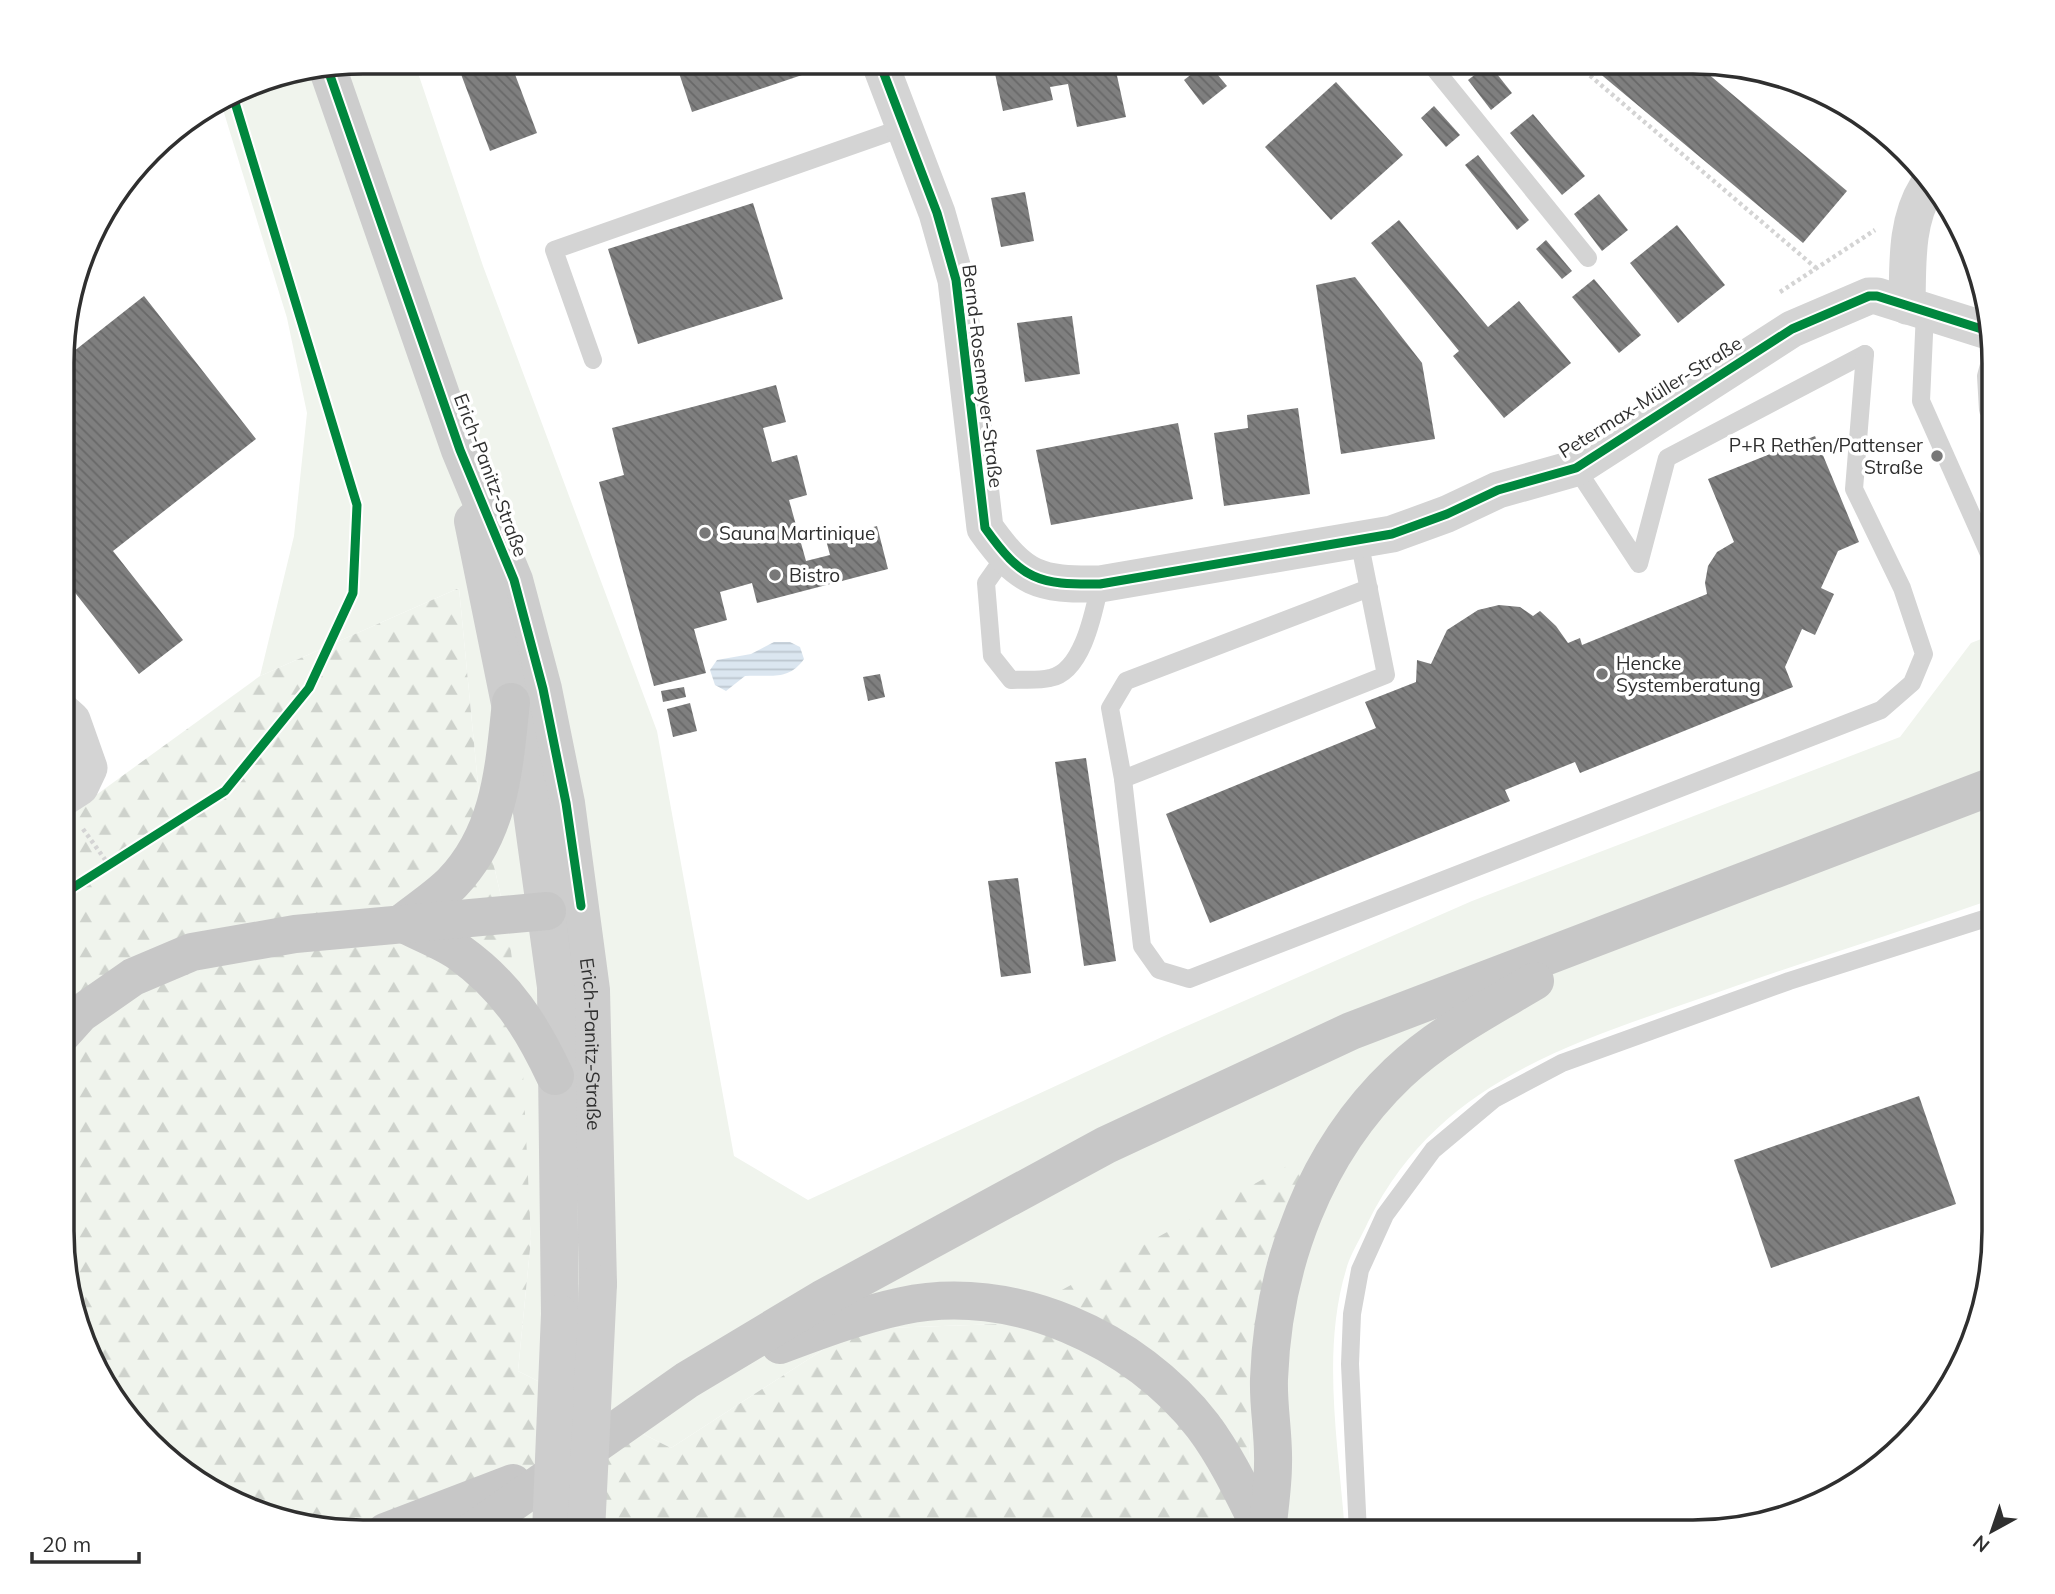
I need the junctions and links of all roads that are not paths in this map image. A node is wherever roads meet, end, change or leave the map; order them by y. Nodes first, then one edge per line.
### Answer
1 (885, 74) edge
2 (1439, 74) edge
3 (330, 75) edge
4 (905, 127) junction
5 (1924, 192) edge
6 (1588, 258) dead end
7 (1916, 309) junction
8 (1979, 329) edge
9 (593, 360) dead end
10 (460, 450) junction
11 (1576, 468) junction
12 (1982, 538) edge
13 (1359, 540) junction
14 (1005, 556) junction
15 (1100, 584) junction
16 (1057, 585) joint
17 (1368, 588) junction
18 (512, 702) junction
19 (74, 726) edge
20 (1123, 779) junction
21 (1982, 790) edge
22 (74, 800) edge
23 (564, 909) junction
24 (1982, 920) edge
25 (401, 923) junction
26 (1632, 923) junction
27 (74, 1021) edge
28 (555, 1076) junction
29 (687, 1380) junction
30 (577, 1458) junction
31 (416, 1520) edge
32 (488, 1520) edge
33 (553, 1520) edge
34 (587, 1520) edge
35 (1259, 1520) edge
36 (1266, 1520) edge
37 (1357, 1520) edge

1 - 4 street, Bernd-Rosemeyer-Straße
2 - 6 lane
3 - 10 street, Erich-Panitz-Straße
4 - 9 lane
4 - 14 street, Bernd-Rosemeyer-Straße
5 - 7 street
7 - 8 street, Petermax-Müller-Straße
7 - 11 street, Petermax-Müller-Straße
7 - 12 lane
10 - 18 street, Erich-Panitz-Straße
10 - 23 street, Erich-Panitz-Straße
11 - 13 street, Petermax-Müller-Straße
11 - 20 lane
13 - 15 street, Petermax-Müller-Straße
13 - 17 lane
14 - 15 lane
14 - 16 street, Bernd-Rosemeyer-Straße
15 - 16 street, Petermax-Müller-Straße
17 - 20 lane
17 - 20 lane
18 - 23 street, Erich-Panitz-Straße
18 - 25 main road
19 - 22 street
21 - 26 main road
23 - 25 main road
23 - 28 street, Erich-Panitz-Straße
23 - 34 street, Erich-Panitz-Straße, bridge
24 - 37 lane
25 - 27 main road
25 - 28 main road
26 - 29 main road
26 - 36 main road
28 - 33 street, Erich-Panitz-Straße, bridge
29 - 30 main road
29 - 35 main road
30 - 31 main road
30 - 32 main road

